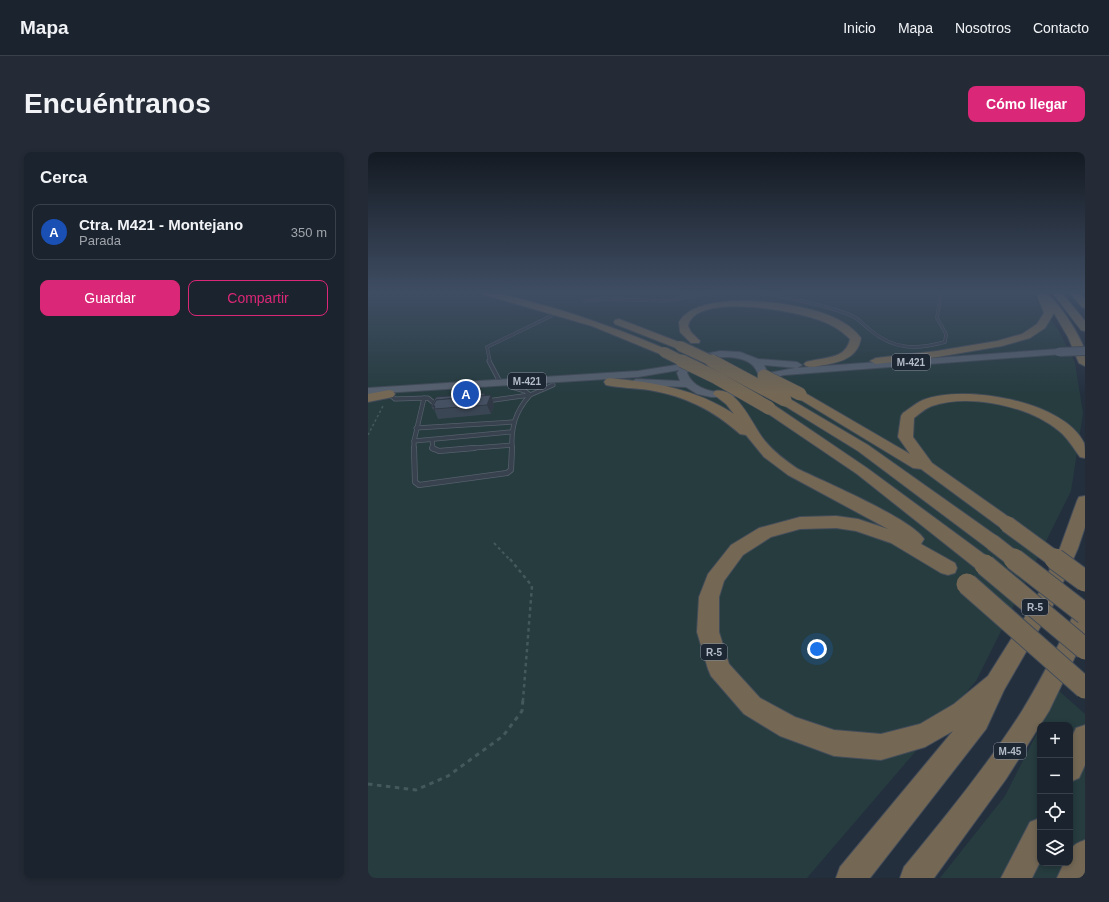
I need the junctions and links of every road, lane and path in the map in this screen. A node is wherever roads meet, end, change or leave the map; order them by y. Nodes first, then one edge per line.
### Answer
1 (529, 326) edge
2 (601, 326) edge
3 (628, 326) edge
4 (683, 326) edge
5 (840, 326) edge
6 (865, 326) edge
7 (941, 326) edge
8 (1041, 326) edge
9 (1067, 326) edge
10 (1085, 350) edge
11 (1059, 351) junction
12 (876, 361) junction
13 (756, 362) junction
14 (1085, 363) edge
15 (810, 364) junction
16 (686, 365) junction
17 (764, 378) junction
18 (500, 382) junction
19 (610, 382) junction
20 (687, 384) junction
21 (553, 385) junction
22 (512, 387) junction
23 (368, 391) edge
24 (389, 394) junction
25 (719, 394) junction
26 (530, 395) junction
27 (368, 397) edge
28 (424, 398) junction
29 (479, 402) edge
30 (442, 404) edge
31 (513, 422) junction
32 (416, 428) junction
33 (511, 432) junction
34 (368, 435) edge
35 (432, 440) junction
36 (414, 441) junction
37 (512, 444) junction
38 (767, 453) junction
39 (1085, 454) edge
40 (1085, 501) edge
41 (1007, 524) junction
42 (494, 544) dead end
43 (948, 568) junction
44 (1085, 581) edge
45 (1085, 613) edge
46 (1085, 649) edge
47 (996, 683) junction
48 (1085, 688) edge
49 (1085, 737) edge
50 (1073, 763) edge
51 (368, 784) edge
52 (1037, 838) edge
53 (1085, 854) edge
54 (851, 878) edge
55 (915, 878) edge
56 (1016, 878) edge
57 (1072, 878) edge

1 - 18 lane
2 - 46 highway, R-5, bridge
3 - 45 highway, R-5, bridge
4 - 41 highway, bridge
5 - 15 highway, bridge
6 - 7 lane
8 - 12 highway
9 - 14 highway
10 - 11 main road, M-421, bridge
11 - 12 main road, M-421
11 - 17 main road, M-421
12 - 15 main road, M-421
13 - 15 main road, M-421
13 - 16 main road, M-421
13 - 17 main road
16 - 18 main road, M-421
16 - 20 main road
17 - 25 main road, M-421
18 - 23 main road, M-421
19 - 20 main road, M-421
19 - 21 main road, M-421
19 - 38 highway, R-5
20 - 25 main road, M-421
21 - 22 main road, M-421
21 - 26 lane
22 - 24 main road, M-421
22 - 26 lane
24 - 27 highway
24 - 28 lane
24 - 34 path
25 - 38 highway, R-5
26 - 29 lane
26 - 31 lane
28 - 30 lane
28 - 32 lane
31 - 32 lane
31 - 33 lane
32 - 36 lane
33 - 35 lane
33 - 37 lane
35 - 36 lane
35 - 37 lane
36 - 37 lane
38 - 43 highway, R-5
39 - 41 highway
40 - 47 highway
41 - 44 highway, bridge
42 - 51 path
43 - 47 highway, R-5
43 - 48 highway, R-5, bridge
45 - 55 highway, M-45
47 - 54 highway
49 - 50 highway
52 - 56 highway
53 - 57 highway

